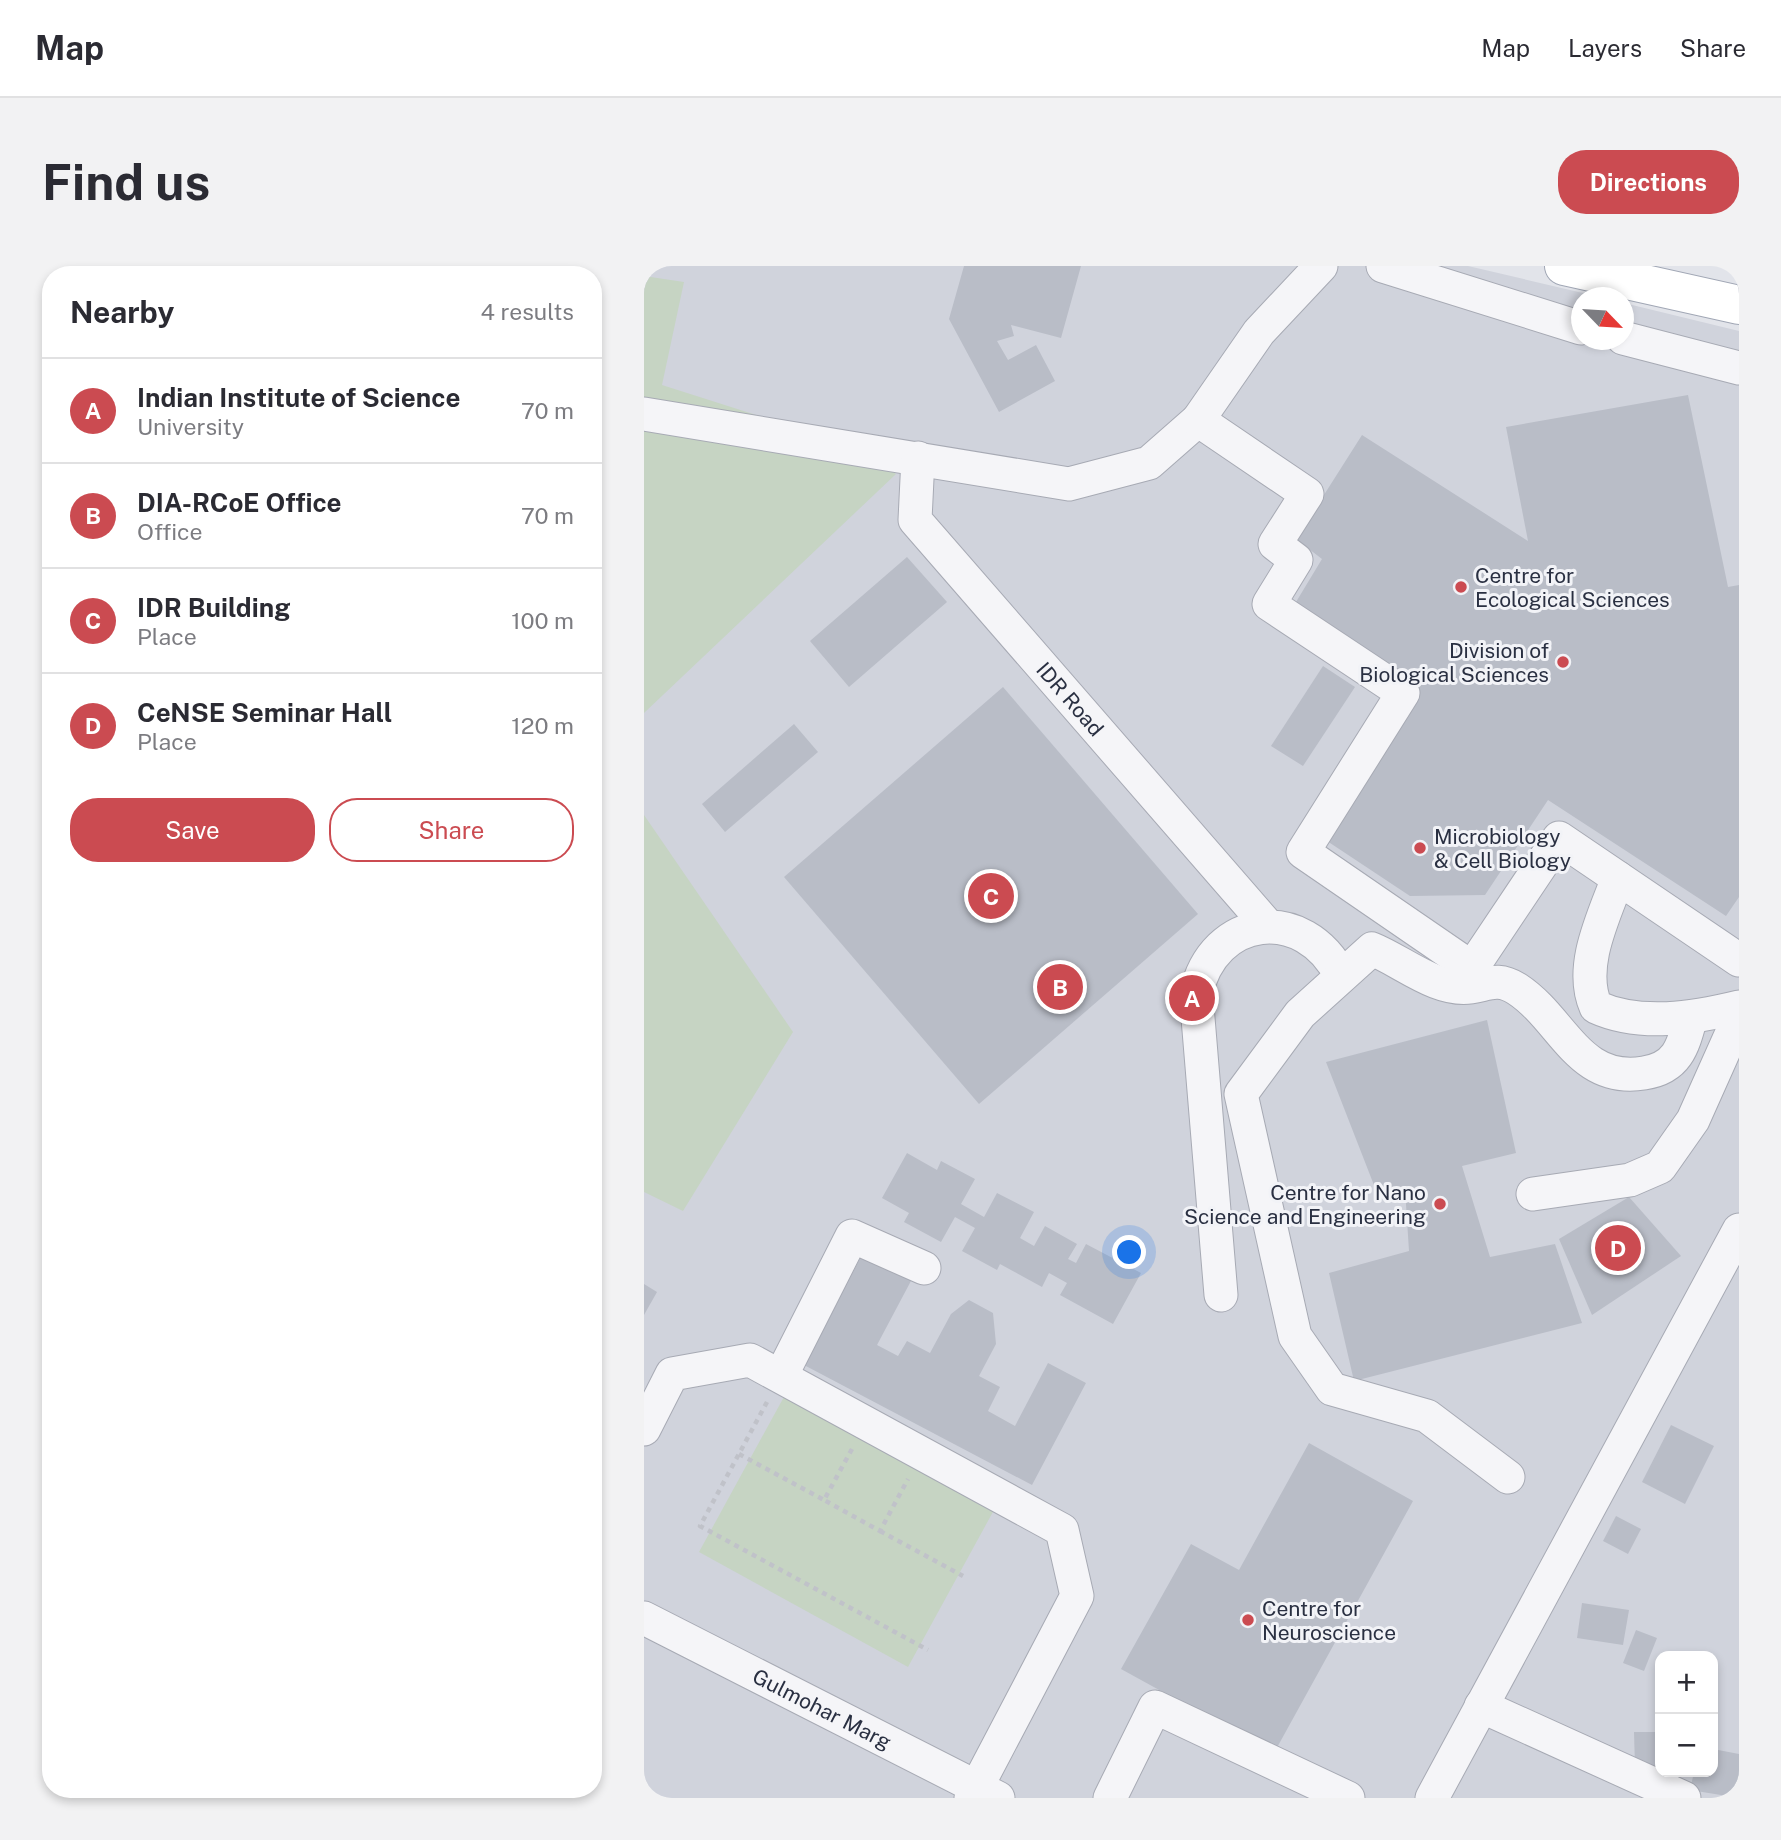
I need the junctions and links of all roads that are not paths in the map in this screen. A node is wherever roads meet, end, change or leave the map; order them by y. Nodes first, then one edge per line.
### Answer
1 (1321, 266) edge
2 (1383, 266) edge
3 (1564, 266) edge
4 (1739, 305) edge
5 (1571, 325) edge
6 (1634, 341) edge
7 (1739, 368) edge
8 (644, 414) edge
9 (1198, 420) junction
10 (918, 458) junction
11 (1618, 878) junction
12 (1268, 926) junction
13 (1736, 952) edge
14 (1340, 976) junction
15 (1739, 1007) edge
16 (1691, 1017) junction
17 (1739, 1017) edge
18 (1534, 1194) dead end
19 (1739, 1230) edge
20 (924, 1268) dead end
21 (1221, 1295) dead end
22 (780, 1377) junction
23 (644, 1429) edge
24 (1508, 1476) dead end
25 (644, 1618) edge
26 (1481, 1706) junction
27 (981, 1794) edge
28 (1110, 1798) edge
29 (1348, 1798) edge
30 (1432, 1798) edge
31 (1684, 1798) edge

1 - 9 lane
2 - 5 lane
3 - 4 main road
6 - 7 lane
8 - 10 lane
9 - 10 lane
9 - 11 lane
10 - 12 lane, IDR Road
11 - 13 lane
11 - 16 lane
12 - 14 lane
12 - 21 lane
14 - 16 lane
14 - 24 lane
15 - 16 lane
17 - 18 lane
19 - 26 lane
20 - 22 lane
22 - 23 lane
22 - 27 lane
25 - 27 lane, Gulmohar Marg
26 - 30 lane
26 - 31 lane
28 - 29 lane

